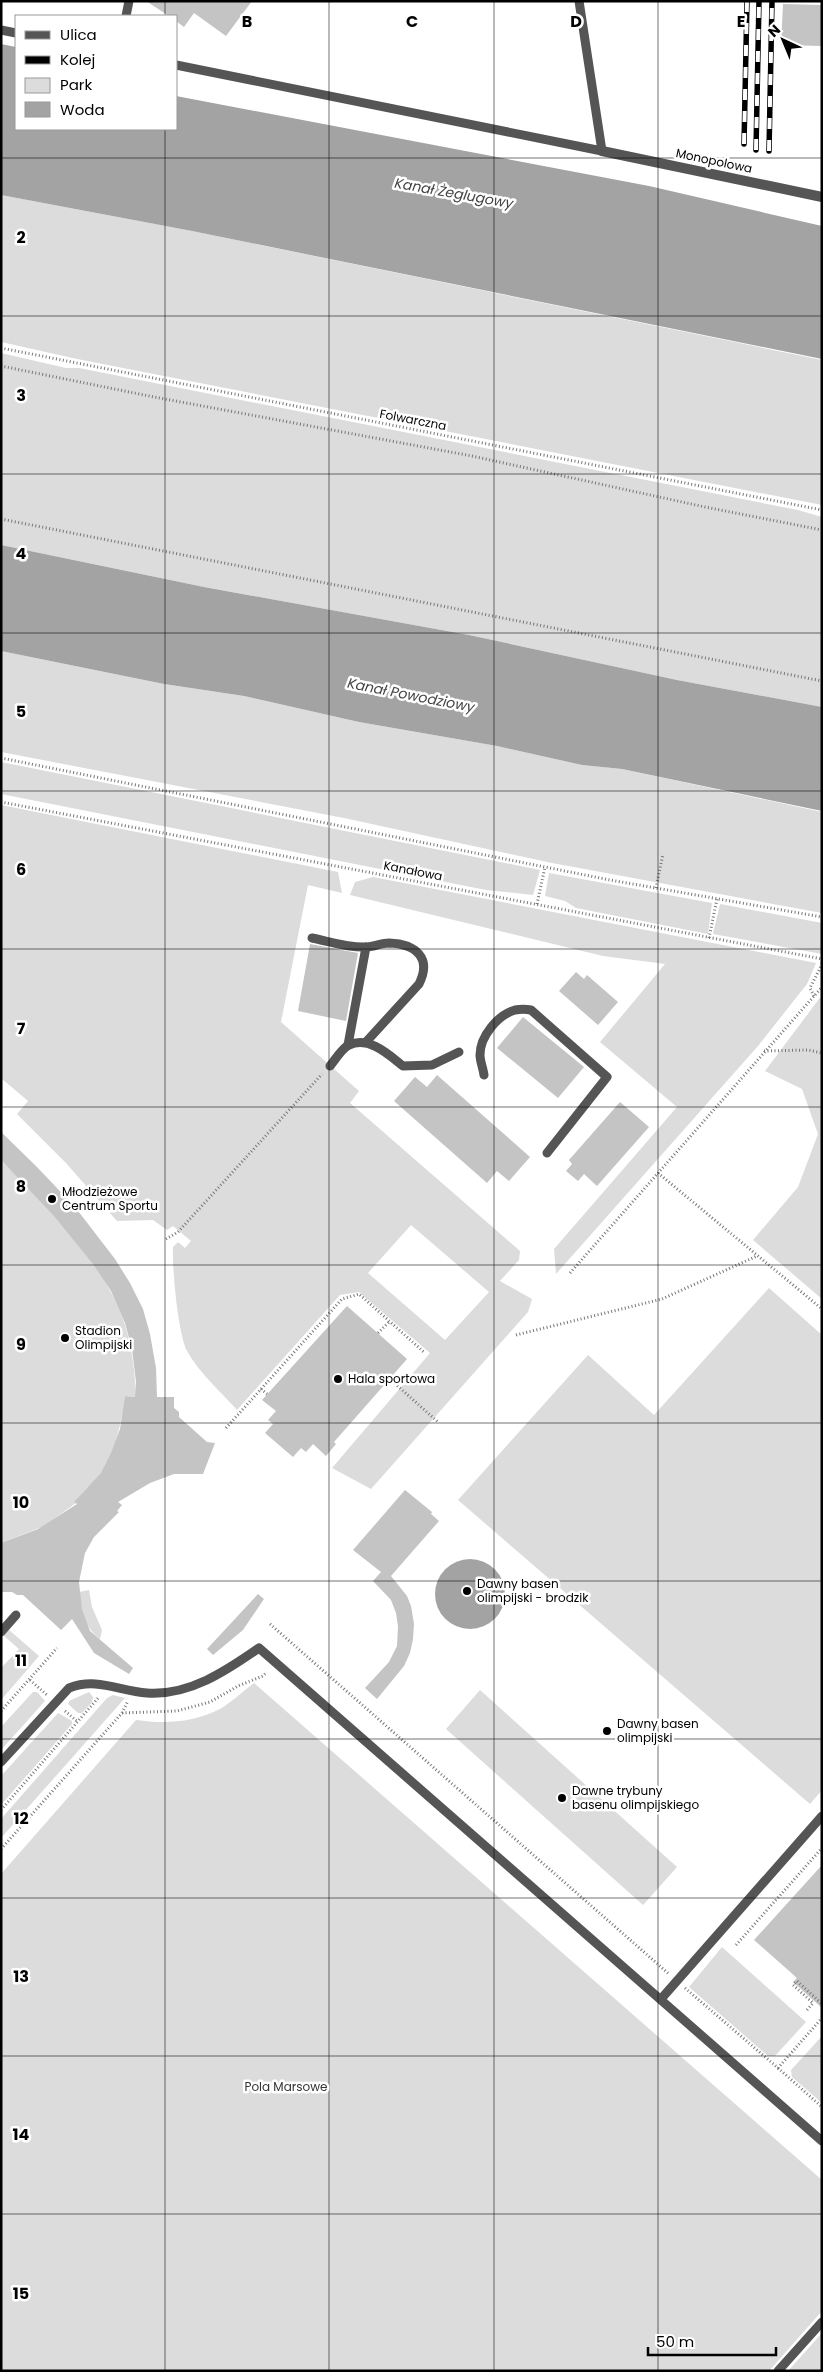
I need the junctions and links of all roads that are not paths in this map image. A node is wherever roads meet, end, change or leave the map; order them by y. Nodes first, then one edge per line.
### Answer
1 (129, 1) edge
2 (579, 1) edge
3 (126, 15) edge
4 (1, 30) edge
5 (15, 33) edge
6 (178, 65) edge
7 (602, 150) junction
8 (822, 197) edge
9 (312, 938) dead end
10 (366, 947) junction
11 (366, 1042) junction
12 (348, 1046) junction
13 (459, 1052) dead end
14 (330, 1066) road end
15 (484, 1075) dead end
16 (547, 1153) dead end
17 (16, 1615) dead end
18 (1, 1632) edge
19 (1, 1762) edge
20 (822, 1816) edge
21 (661, 1999) junction
22 (822, 2141) edge
23 (822, 2322) edge
24 (778, 2371) edge

1 - 3 lane
2 - 7 lane
4 - 5 lane
6 - 7 lane
7 - 8 street, Monopolowa
9 - 10 lane
10 - 11 lane
10 - 12 lane
11 - 12 lane
11 - 13 lane
12 - 14 lane
15 - 16 lane
17 - 18 lane
19 - 21 lane
20 - 21 lane
21 - 22 lane
23 - 24 lane

